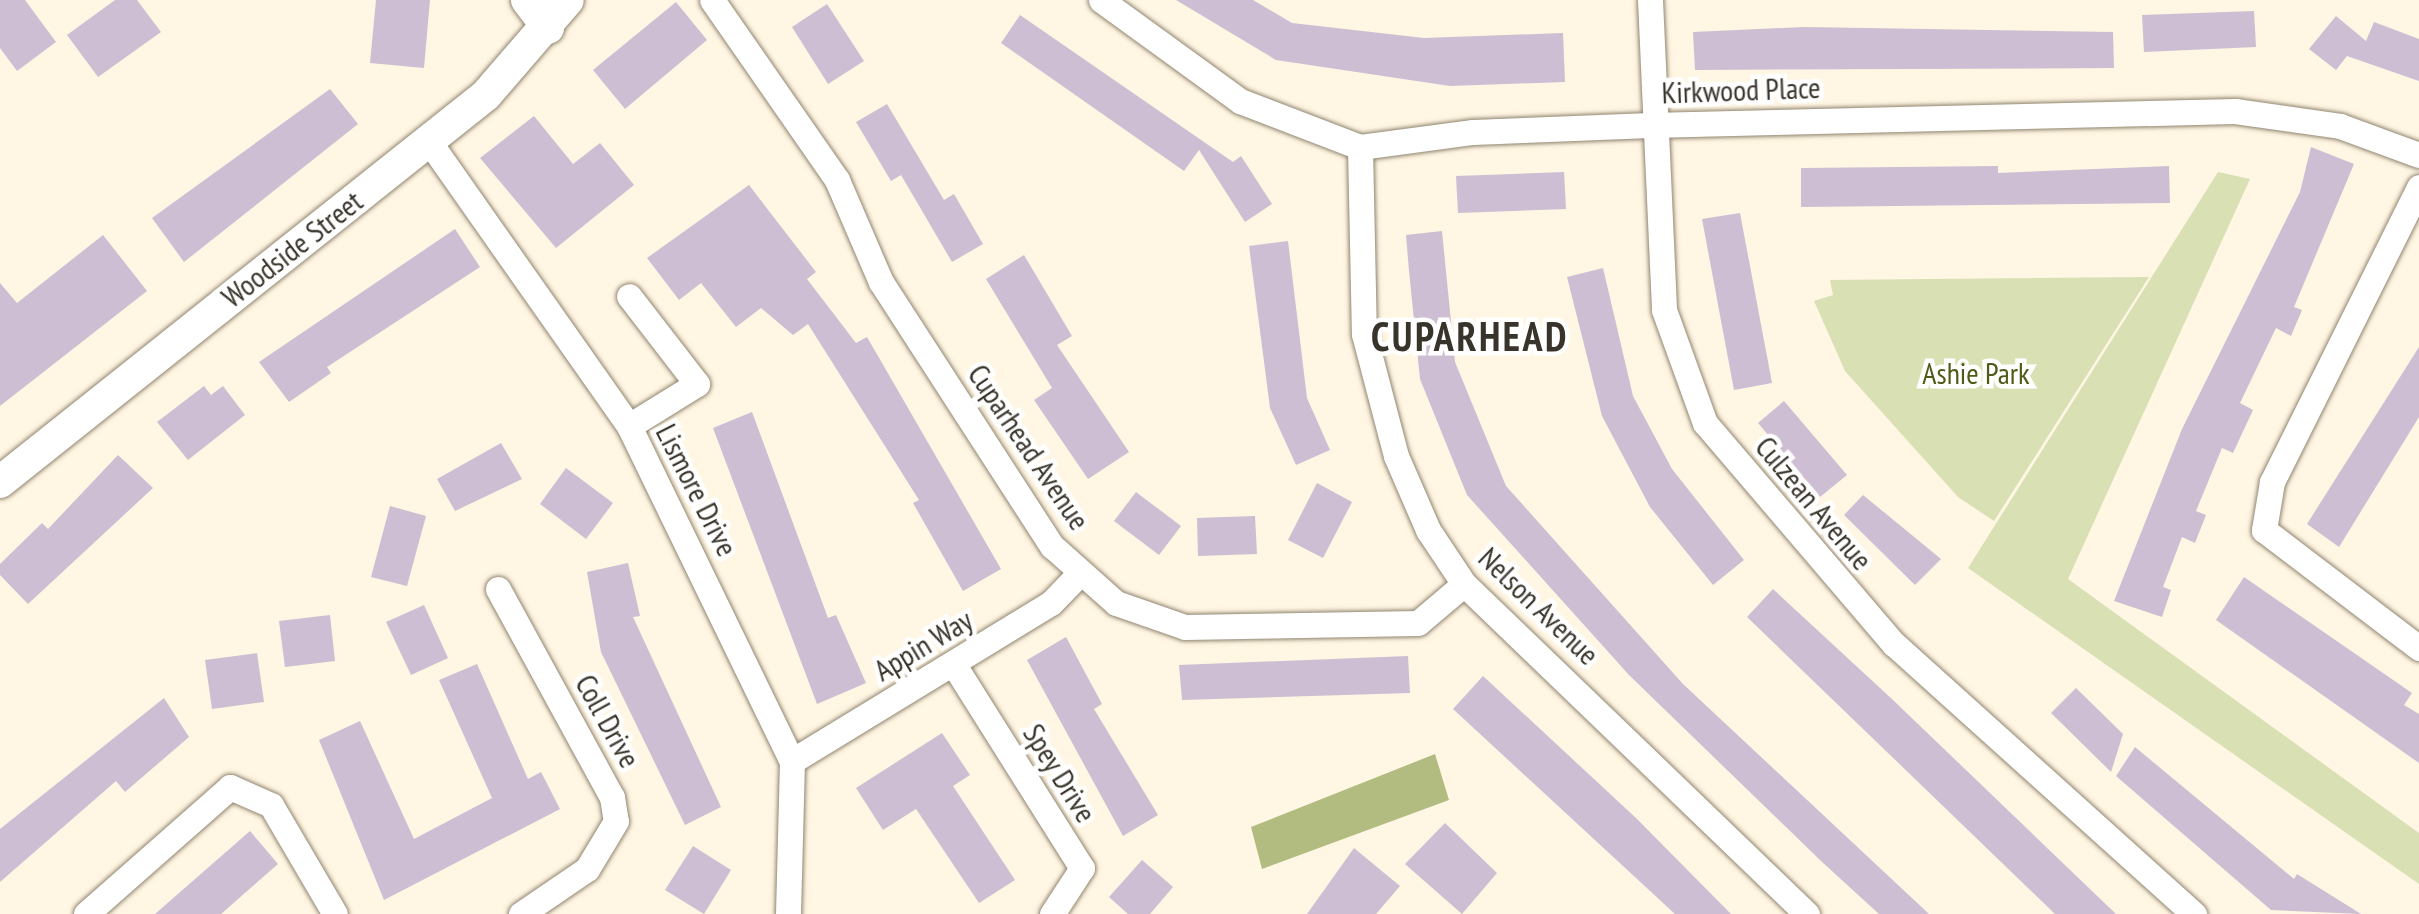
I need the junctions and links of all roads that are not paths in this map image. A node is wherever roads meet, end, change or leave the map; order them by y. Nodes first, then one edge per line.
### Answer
1 (528, 0) edge
2 (568, 0) edge
3 (712, 0) edge
4 (1101, 0) edge
5 (1650, 0) edge
6 (548, 28) junction
7 (1650, 125) junction
8 (428, 140) junction
9 (1360, 148) junction
10 (2419, 155) edge
11 (2419, 187) edge
12 (628, 296) dead end
13 (628, 426) junction
14 (0, 482) edge
15 (1080, 574) junction
16 (1464, 584) junction
17 (498, 589) dead end
18 (2419, 648) edge
19 (954, 665) junction
20 (792, 761) junction
21 (86, 914) edge
22 (334, 914) edge
23 (521, 914) edge
24 (788, 914) edge
25 (1052, 914) edge
26 (1807, 914) edge
27 (2194, 914) edge

1 - 6 street
2 - 6 street, Woodside Street
3 - 15 street, Cuparhead Avenue
4 - 9 street, Kirkwood Place
5 - 7 street, Culzean Avenue
6 - 8 street, Woodside Street
7 - 9 street, Kirkwood Place
7 - 10 street, Kirkwood Place
7 - 27 street, Culzean Avenue
8 - 13 street, Lismore Drive
8 - 14 street, Woodside Street
9 - 16 street, Nelson Avenue
11 - 18 street
12 - 13 street
13 - 20 street, Lismore Drive
15 - 16 street, Cuparhead Avenue
15 - 19 street, Appin Way
16 - 26 street, Nelson Avenue
17 - 23 street, Coll Drive
19 - 20 street, Appin Way
19 - 25 street, Spey Drive
20 - 24 street, Lismore Drive
21 - 22 street

